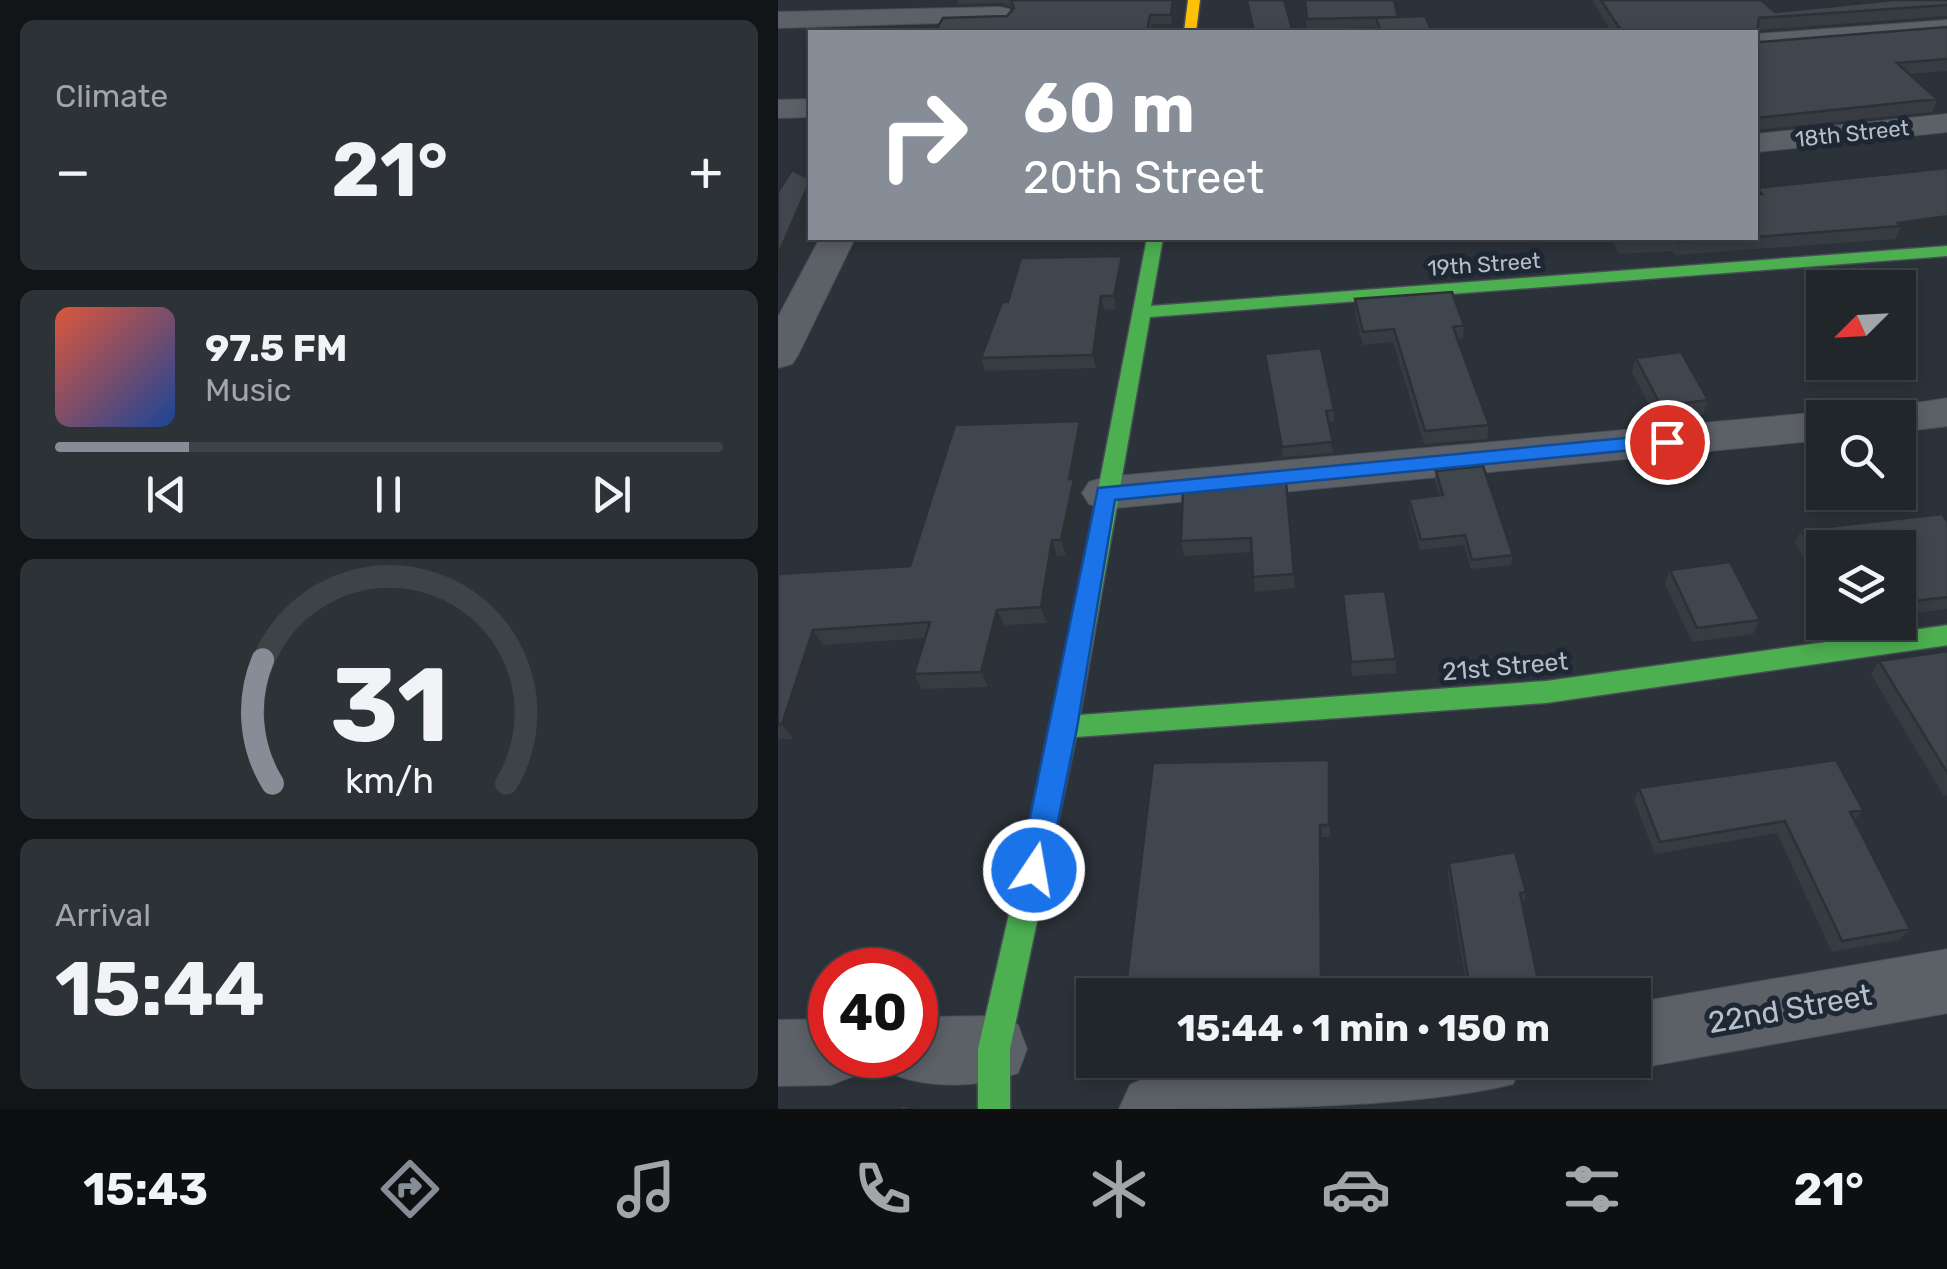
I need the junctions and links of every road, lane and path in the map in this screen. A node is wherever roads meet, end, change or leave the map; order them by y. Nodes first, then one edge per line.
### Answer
1 (1194, 0) edge
2 (999, 16) edge
3 (778, 20) edge
4 (1948, 28) edge
5 (1190, 30) edge
6 (1758, 42) edge
7 (808, 108) edge
8 (778, 109) edge
9 (1948, 123) edge
10 (1758, 142) edge
11 (836, 240) edge
12 (1156, 240) edge
13 (1948, 251) edge
14 (1144, 312) junction
15 (778, 355) edge
16 (1948, 412) edge
17 (1916, 416) edge
18 (1806, 428) edge
19 (1105, 493) junction
20 (1948, 635) edge
21 (1064, 728) junction
22 (1948, 981) edge
23 (1651, 1033) edge
24 (808, 1052) edge
25 (778, 1053) edge
26 (938, 1058) edge
27 (1366, 1078) edge
28 (994, 1079) edge
29 (1154, 1109) edge

1 - 5 street
2 - 3 street
4 - 6 street
7 - 8 street
9 - 10 street, 18th Street
11 - 15 street
12 - 14 street
13 - 14 street, 19th Street
14 - 19 street
16 - 17 street
18 - 19 street
19 - 21 street
20 - 21 street, 21st Street
21 - 28 street
22 - 23 street, 22nd Street
24 - 25 street
26 - 28 street
27 - 29 street

